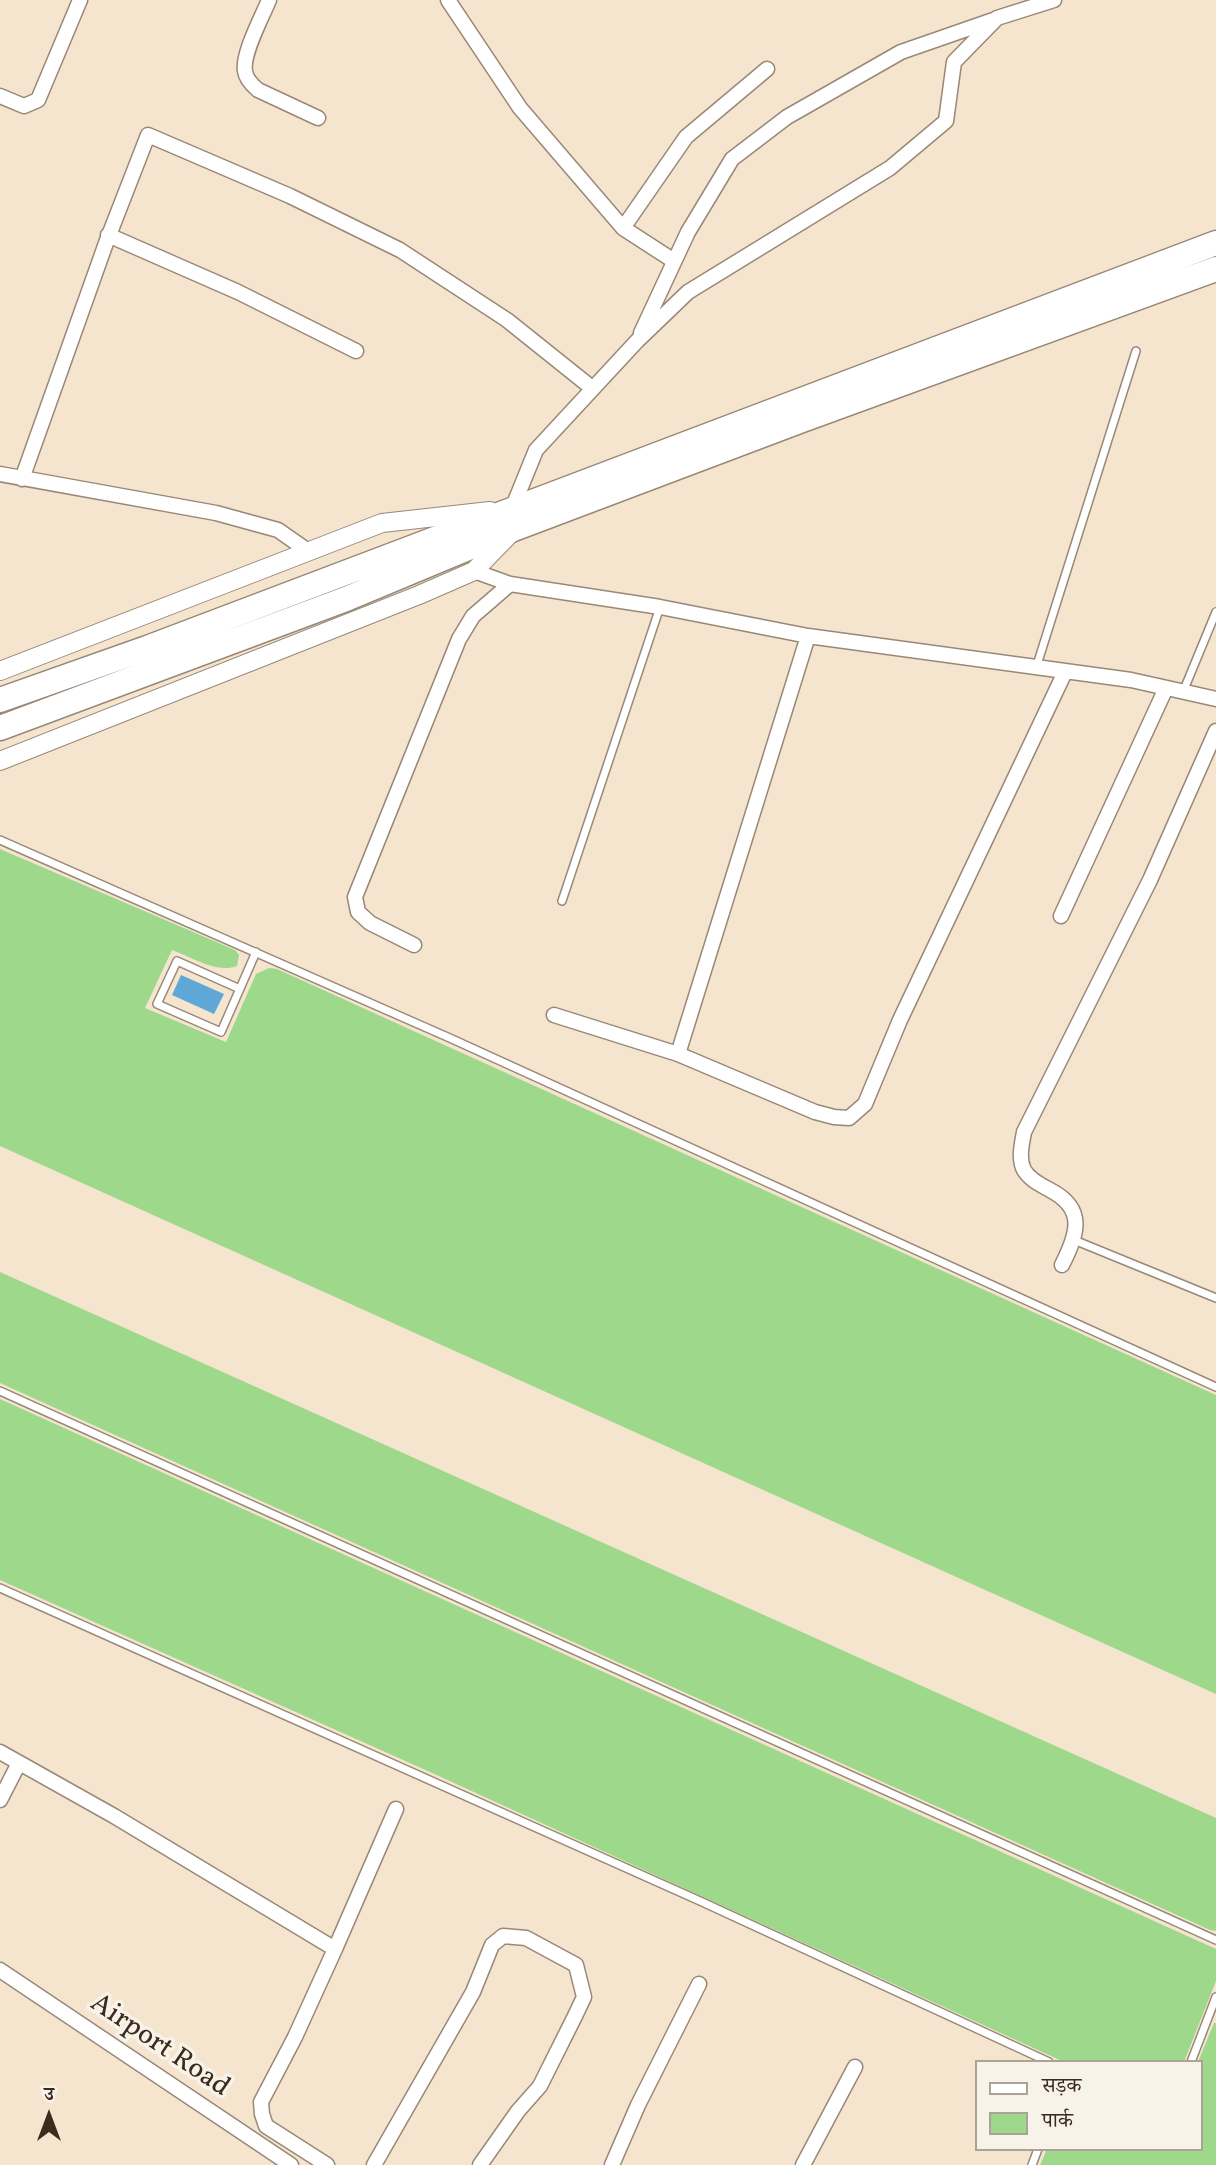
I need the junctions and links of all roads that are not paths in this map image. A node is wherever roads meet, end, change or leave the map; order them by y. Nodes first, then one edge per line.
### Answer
1 (80, 0) edge
2 (269, 0) edge
3 (448, 0) edge
4 (1054, 0) edge
5 (997, 18) junction
6 (767, 69) dead end
7 (0, 96) edge
8 (318, 118) dead end
9 (623, 228) junction
10 (108, 235) junction
11 (1216, 243) edge
12 (674, 261) junction
13 (1216, 269) edge
14 (637, 341) junction
15 (356, 351) dead end
16 (1136, 351) dead end
17 (592, 388) junction
18 (0, 474) edge
19 (22, 479) junction
20 (514, 519) junction
21 (308, 551) junction
22 (474, 571) junction
23 (510, 584) junction
24 (660, 607) junction
25 (1216, 612) edge
26 (808, 636) junction
27 (1036, 668) junction
28 (0, 671) edge
29 (1065, 672) junction
30 (1166, 688) junction
31 (1183, 692) junction
32 (1216, 699) edge
33 (0, 700) edge
34 (0, 728) edge
35 (1216, 731) edge
36 (0, 761) edge
37 (0, 840) edge
38 (562, 901) dead end
39 (1061, 916) dead end
40 (414, 945) dead end
41 (256, 951) junction
42 (240, 989) junction
43 (554, 1015) dead end
44 (678, 1054) junction
45 (1074, 1240) junction
46 (1062, 1265) dead end
47 (1216, 1298) edge
48 (1216, 1387) edge
49 (0, 1391) edge
50 (0, 1588) edge
51 (0, 1752) edge
52 (19, 1763) junction
53 (0, 1800) edge
54 (396, 1809) dead end
55 (1216, 1940) edge
56 (335, 1949) junction
57 (0, 1970) edge
58 (699, 1984) dead end
59 (1216, 1997) edge
60 (1045, 2060) edge
61 (1192, 2060) edge
62 (855, 2067) dead end
63 (291, 2165) edge
64 (327, 2165) edge
65 (374, 2165) edge
66 (480, 2165) edge
67 (612, 2165) edge
68 (803, 2165) edge

1 - 7 street
2 - 8 street
3 - 9 street
4 - 5 street
5 - 12 street
5 - 14 street
6 - 9 street
9 - 12 street
10 - 15 street
10 - 17 street
10 - 19 street
11 - 20 highway
12 - 14 street
13 - 20 highway
14 - 17 street
16 - 27 lane
17 - 20 street
18 - 19 street
19 - 21 street
20 - 21 street
20 - 22 street
20 - 33 highway
20 - 34 highway
21 - 28 street
22 - 23 street
22 - 36 street
23 - 24 street
23 - 40 street
24 - 26 street
24 - 38 lane
25 - 31 lane
26 - 27 street
26 - 44 street
27 - 29 street
29 - 30 street
29 - 44 street
30 - 31 street
30 - 39 street
31 - 32 street
35 - 45 street
37 - 41 lane
41 - 42 lane
41 - 48 lane
42 - 42 lane
43 - 44 street
45 - 46 street
45 - 47 lane
49 - 55 lane
50 - 60 lane
51 - 52 street
52 - 53 street
52 - 56 street
54 - 56 street
56 - 64 street
57 - 63 street, Airport Road
58 - 67 street
59 - 61 lane
62 - 68 street
65 - 66 street

